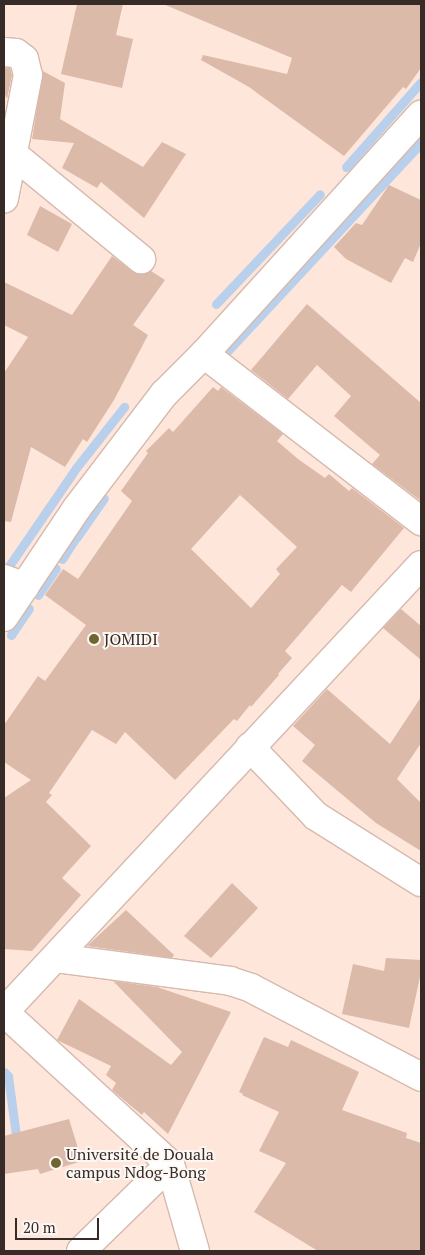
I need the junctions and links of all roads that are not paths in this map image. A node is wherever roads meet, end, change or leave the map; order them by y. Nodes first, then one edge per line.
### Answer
1 (4, 52) edge
2 (421, 115) edge
3 (12, 154) junction
4 (4, 199) edge
5 (141, 259) dead end
6 (204, 354) junction
7 (421, 521) edge
8 (421, 565) edge
9 (14, 583) edge
10 (4, 617) edge
11 (250, 747) junction
12 (421, 882) edge
13 (56, 958) junction
14 (4, 1012) edge
15 (421, 1077) edge
16 (170, 1164) junction
17 (81, 1251) edge
18 (195, 1251) edge

1 - 3 street
2 - 6 street
3 - 4 street
3 - 5 street
6 - 7 street
6 - 9 street
8 - 11 street
9 - 10 street
11 - 12 street
11 - 13 street
13 - 14 street
13 - 15 street
14 - 16 street
16 - 17 street
16 - 18 street

